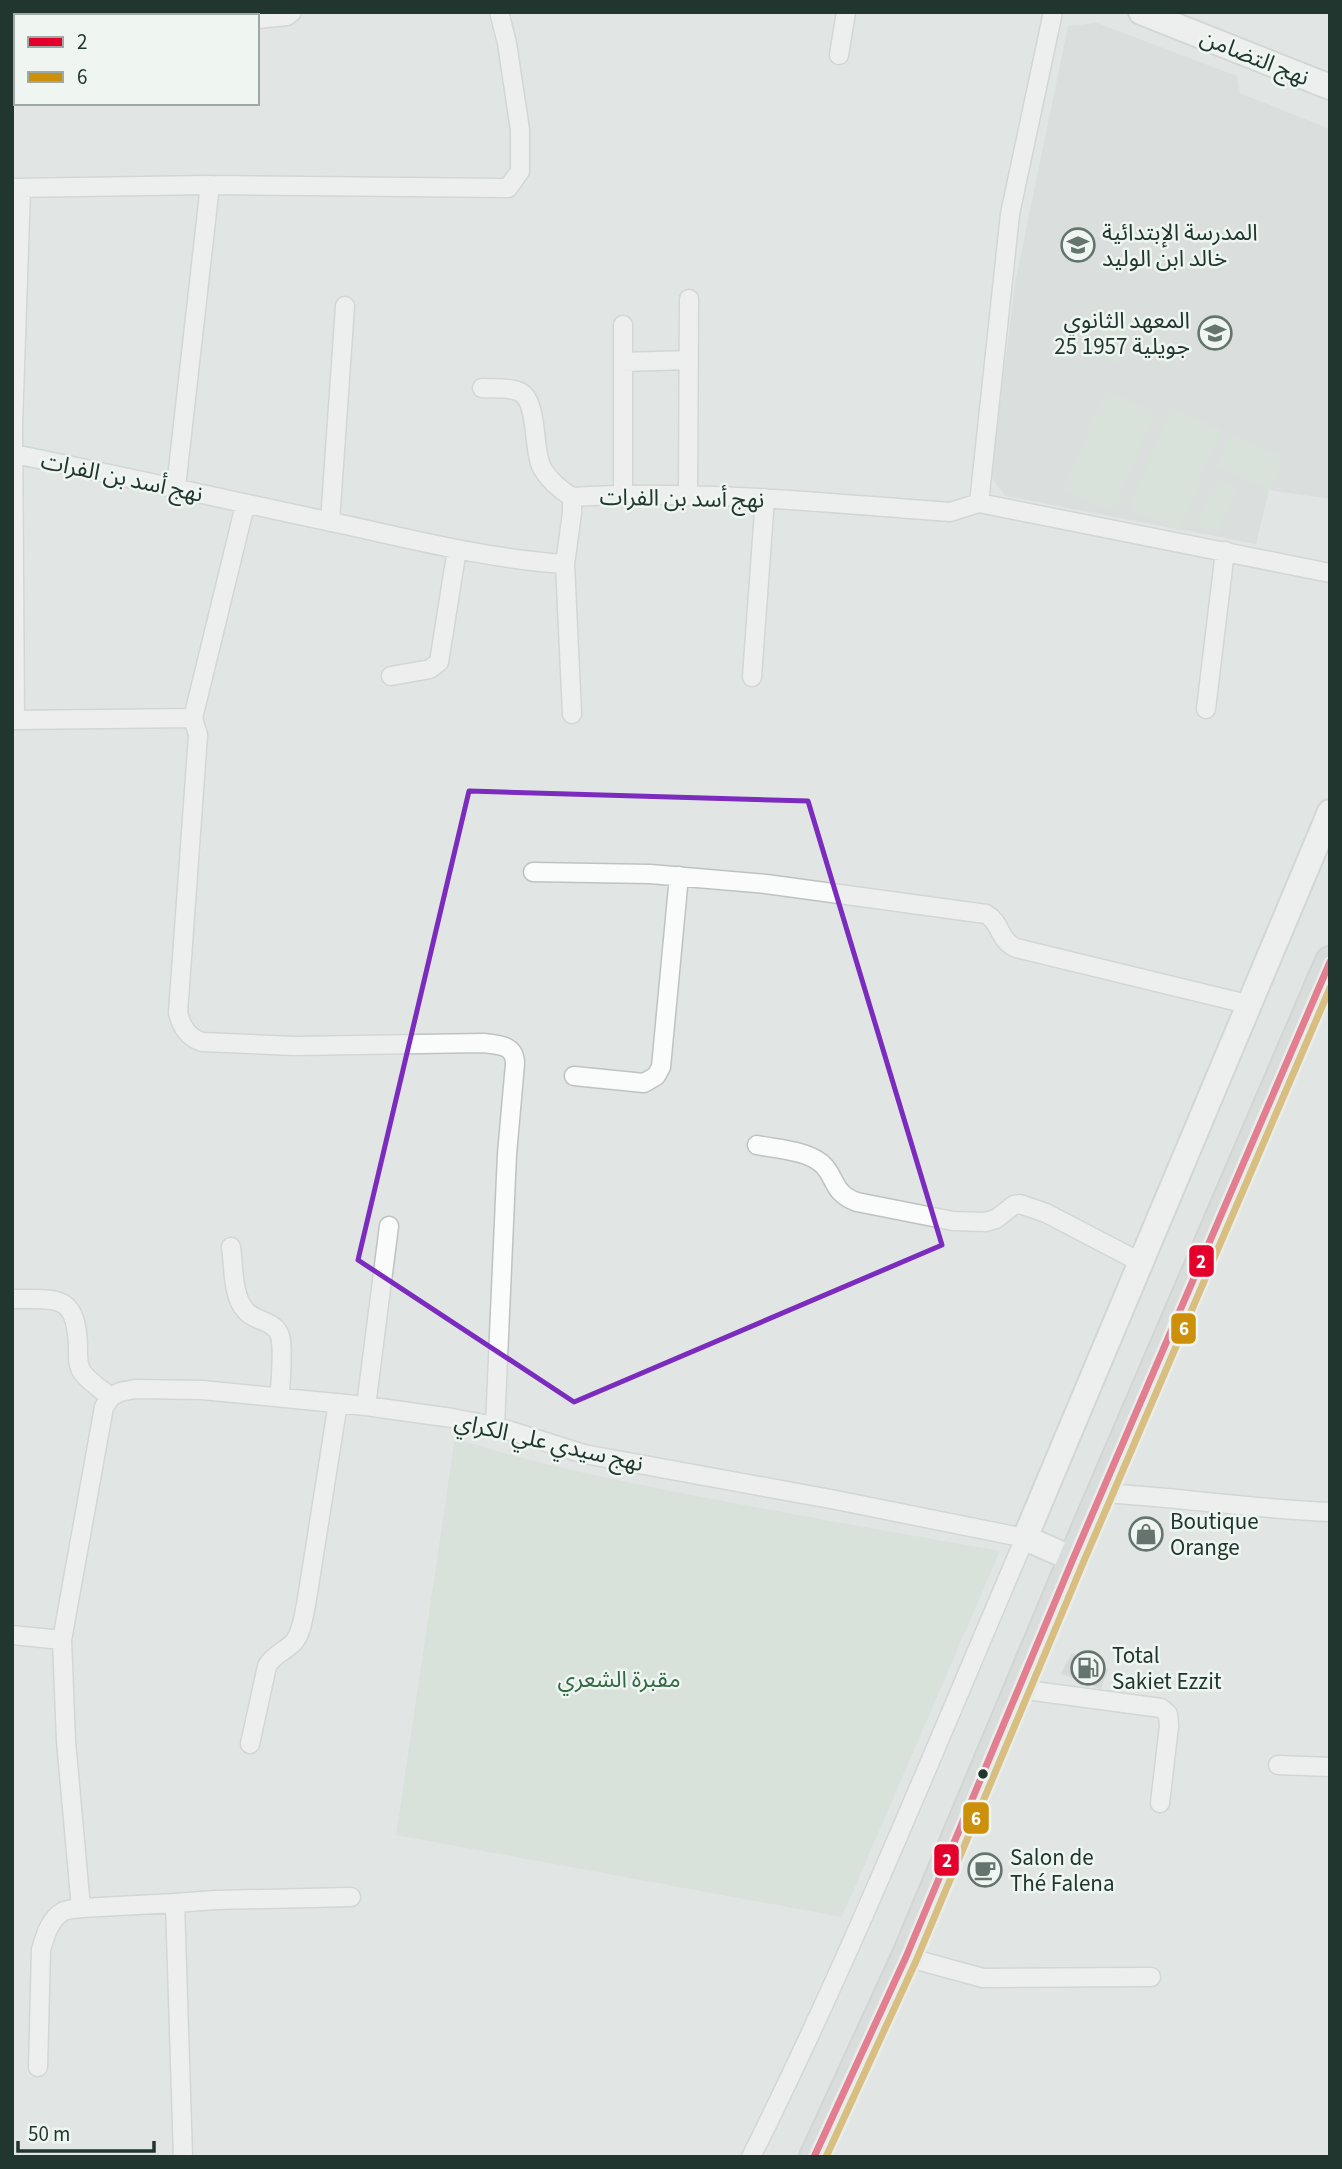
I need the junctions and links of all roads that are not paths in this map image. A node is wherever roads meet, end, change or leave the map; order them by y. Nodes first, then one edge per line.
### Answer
1 (292, 12) edge
2 (499, 12) edge
3 (846, 12) edge
4 (1053, 12) edge
5 (1141, 12) edge
6 (259, 19) edge
7 (839, 55) dead end
8 (1330, 87) edge
9 (210, 185) junction
10 (17, 188) edge
11 (689, 299) dead end
12 (345, 306) dead end
13 (623, 325) dead end
14 (689, 360) junction
15 (623, 362) junction
16 (482, 388) dead end
17 (14, 454) edge
18 (176, 487) junction
19 (623, 496) junction
20 (688, 496) junction
21 (572, 497) junction
22 (765, 498) junction
23 (979, 503) junction
24 (245, 505) junction
25 (330, 522) junction
26 (457, 549) junction
27 (1225, 551) junction
28 (565, 564) junction
29 (1330, 573) edge
30 (391, 676) dead end
31 (751, 677) dead end
32 (1206, 709) dead end
33 (572, 714) dead end
34 (193, 718) junction
35 (14, 720) edge
36 (1330, 811) edge
37 (533, 872) dead end
38 (679, 876) junction
39 (1330, 961) edge
40 (1247, 1004) junction
41 (574, 1076) dead end
42 (757, 1145) dead end
43 (389, 1226) dead end
44 (231, 1247) dead end
45 (1140, 1262) junction
46 (12, 1299) edge
47 (111, 1397) junction
48 (280, 1397) junction
49 (338, 1404) junction
50 (366, 1406) junction
51 (495, 1426) junction
52 (1102, 1493) junction
53 (1330, 1511) edge
54 (1025, 1538) junction
55 (1073, 1559) junction
56 (12, 1635) edge
57 (62, 1640) junction
58 (1019, 1689) junction
59 (250, 1744) dead end
60 (1278, 1765) dead end
61 (1330, 1767) edge
62 (1160, 1803) dead end
63 (351, 1898) dead end
64 (175, 1903) junction
65 (81, 1908) junction
66 (906, 1957) junction
67 (1151, 1977) dead end
68 (38, 2067) dead end
69 (183, 2157) edge
70 (751, 2157) edge
71 (814, 2157) edge

1 - 6 street
2 - 9 street
3 - 7 street
4 - 23 street
5 - 8 street, نهج التضامن
9 - 10 street
9 - 18 street
10 - 17 street
11 - 14 street
12 - 25 street
13 - 15 street
14 - 15 street
14 - 20 street
15 - 19 street
16 - 21 street
17 - 18 street, نهج أسد بن الفرات
17 - 35 street
18 - 24 street, نهج أسد بن الفرات
19 - 20 street, نهج أسد بن الفرات
19 - 21 street, نهج أسد بن الفرات
20 - 22 street, نهج أسد بن الفرات
21 - 28 street, نهج أسد بن الفرات
22 - 23 street, نهج أسد بن الفرات
22 - 31 street
23 - 27 street, نهج أسد بن الفرات
24 - 25 street, نهج أسد بن الفرات
24 - 34 street
25 - 26 street, نهج أسد بن الفرات
26 - 28 street, نهج أسد بن الفرات
26 - 30 street
27 - 29 street, نهج أسد بن الفرات
27 - 32 street
28 - 33 street
34 - 35 street
34 - 51 street
36 - 40 street
37 - 38 street
38 - 40 street
38 - 41 street
39 - 52 main road
40 - 45 street
42 - 45 street
43 - 50 street
44 - 48 street
45 - 54 street
46 - 47 street
47 - 48 street, نهج سيدي علي الكراي
47 - 57 street
48 - 49 street, نهج سيدي علي الكراي
49 - 50 street, نهج سيدي علي الكراي
49 - 59 street
50 - 51 street, نهج سيدي علي الكراي
51 - 54 street, نهج سيدي علي الكراي
52 - 53 street
52 - 55 main road
54 - 55 street
54 - 70 street
55 - 58 main road
56 - 57 street
57 - 65 street
58 - 62 street
58 - 66 main road
60 - 61 street
63 - 64 street
64 - 65 street
64 - 69 street
65 - 68 street
66 - 67 street
66 - 71 main road

